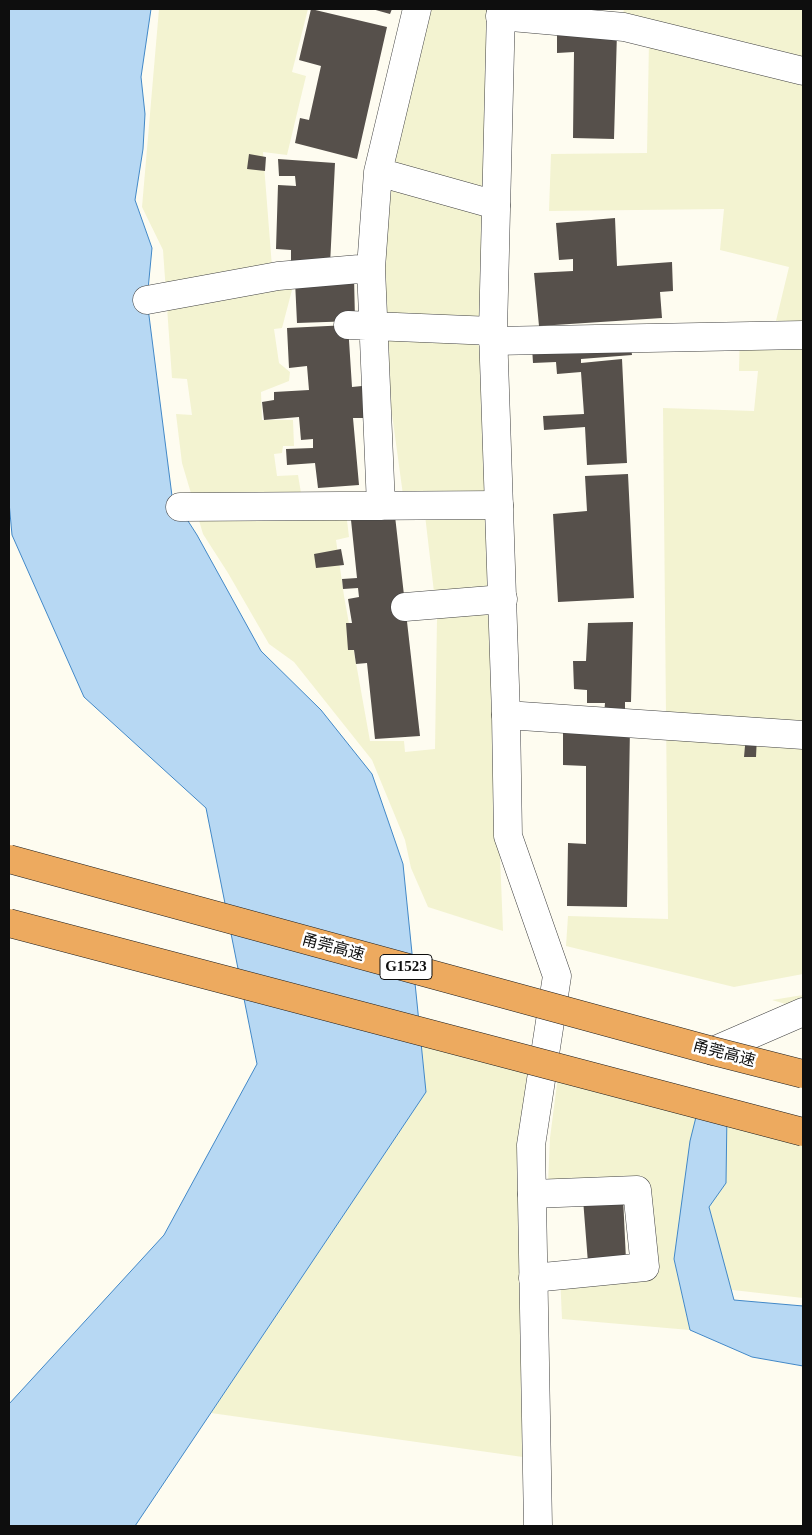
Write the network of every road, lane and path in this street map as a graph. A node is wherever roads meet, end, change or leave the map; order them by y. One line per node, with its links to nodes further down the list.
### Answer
1 (417, 9): 4 (street)
2 (501, 13): 3 (street); 5 (street)
3 (803, 71)
4 (378, 172): 5 (street); 6 (street)
5 (496, 205): 10 (street)
6 (372, 268): 7 (street); 8 (street)
7 (147, 300)
8 (361, 326): 10 (street); 12 (street)
9 (803, 335): 10 (street)
10 (493, 336): 11 (street)
11 (499, 505): 12 (street); 14 (street)
12 (381, 506): 13 (street)
13 (180, 507)
14 (503, 599): 15 (street); 16 (street)
15 (405, 608)
16 (506, 715): 17 (street); 24 (street)
17 (803, 735)
18 (9, 859): 21 (highway, 甬莞高速 / G1523, bridge)
19 (9, 924): 23 (highway, bridge)
20 (803, 1012): 21 (street)
21 (713, 1051): 22 (highway, 甬莞高速 / G1523, bridge)
22 (803, 1074)
23 (803, 1132)
24 (532, 1194): 25 (street); 25 (street)
25 (533, 1278): 26 (street)
26 (538, 1526)

